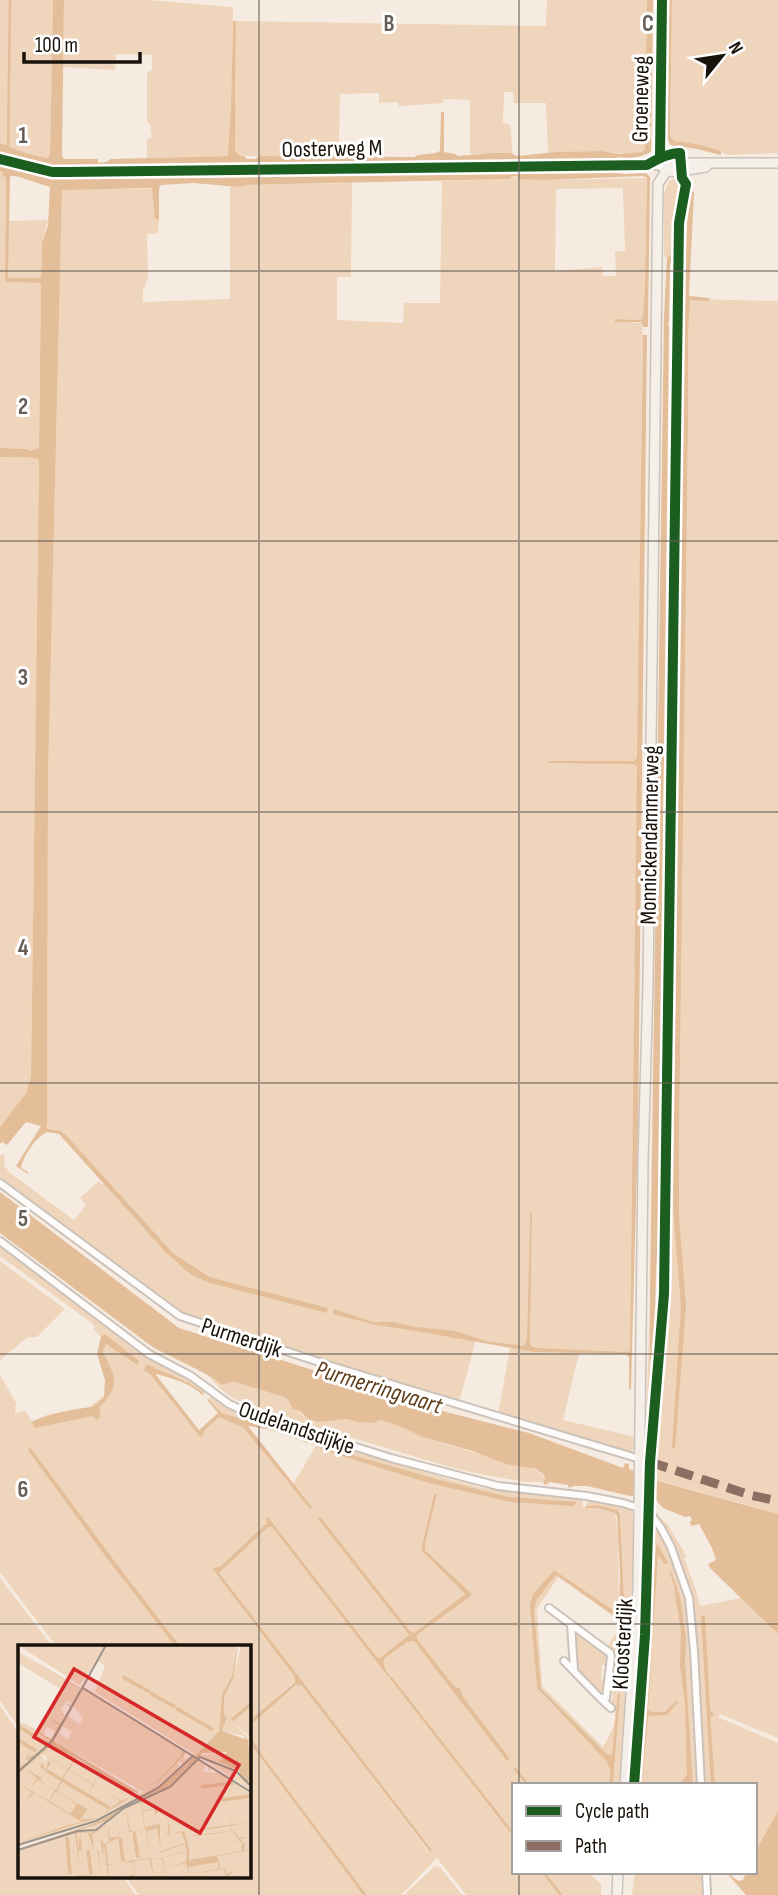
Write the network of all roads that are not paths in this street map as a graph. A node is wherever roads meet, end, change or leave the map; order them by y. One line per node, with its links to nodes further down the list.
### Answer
1 (0, 159): 3 (street, Oosterweg M)
2 (778, 163): 3 (street, Oosterweg M)
3 (666, 170): 6 (street, Monnickendammerweg)
4 (0, 1183): 6 (street, Purmerdijk)
5 (0, 1241): 7 (street, Oudelandsdijkje)
6 (640, 1463): 7 (street, Monnickendammerweg)
7 (639, 1505): 13 (street, Kloosterdijk); 17 (street)
8 (549, 1608): 9 (street, Kloosterdijk)
9 (571, 1624): 11 (street, Kloosterdijk); 12 (street, Kloosterdijk)
10 (564, 1661): 11 (street, Kloosterdijk)
11 (575, 1672): 14 (street, Kloosterdijk)
12 (609, 1683): 13 (street, Kloosterdijk); 14 (street, Kloosterdijk)
13 (632, 1685): 16 (street, Kloosterdijk)
14 (600, 1698): 15 (street, Kloosterdijk)
15 (611, 1708)
16 (625, 1783)
17 (701, 1783)
18 (618, 1874): 20 (street)
19 (706, 1874): 21 (street)
20 (617, 1895)
21 (707, 1895)

